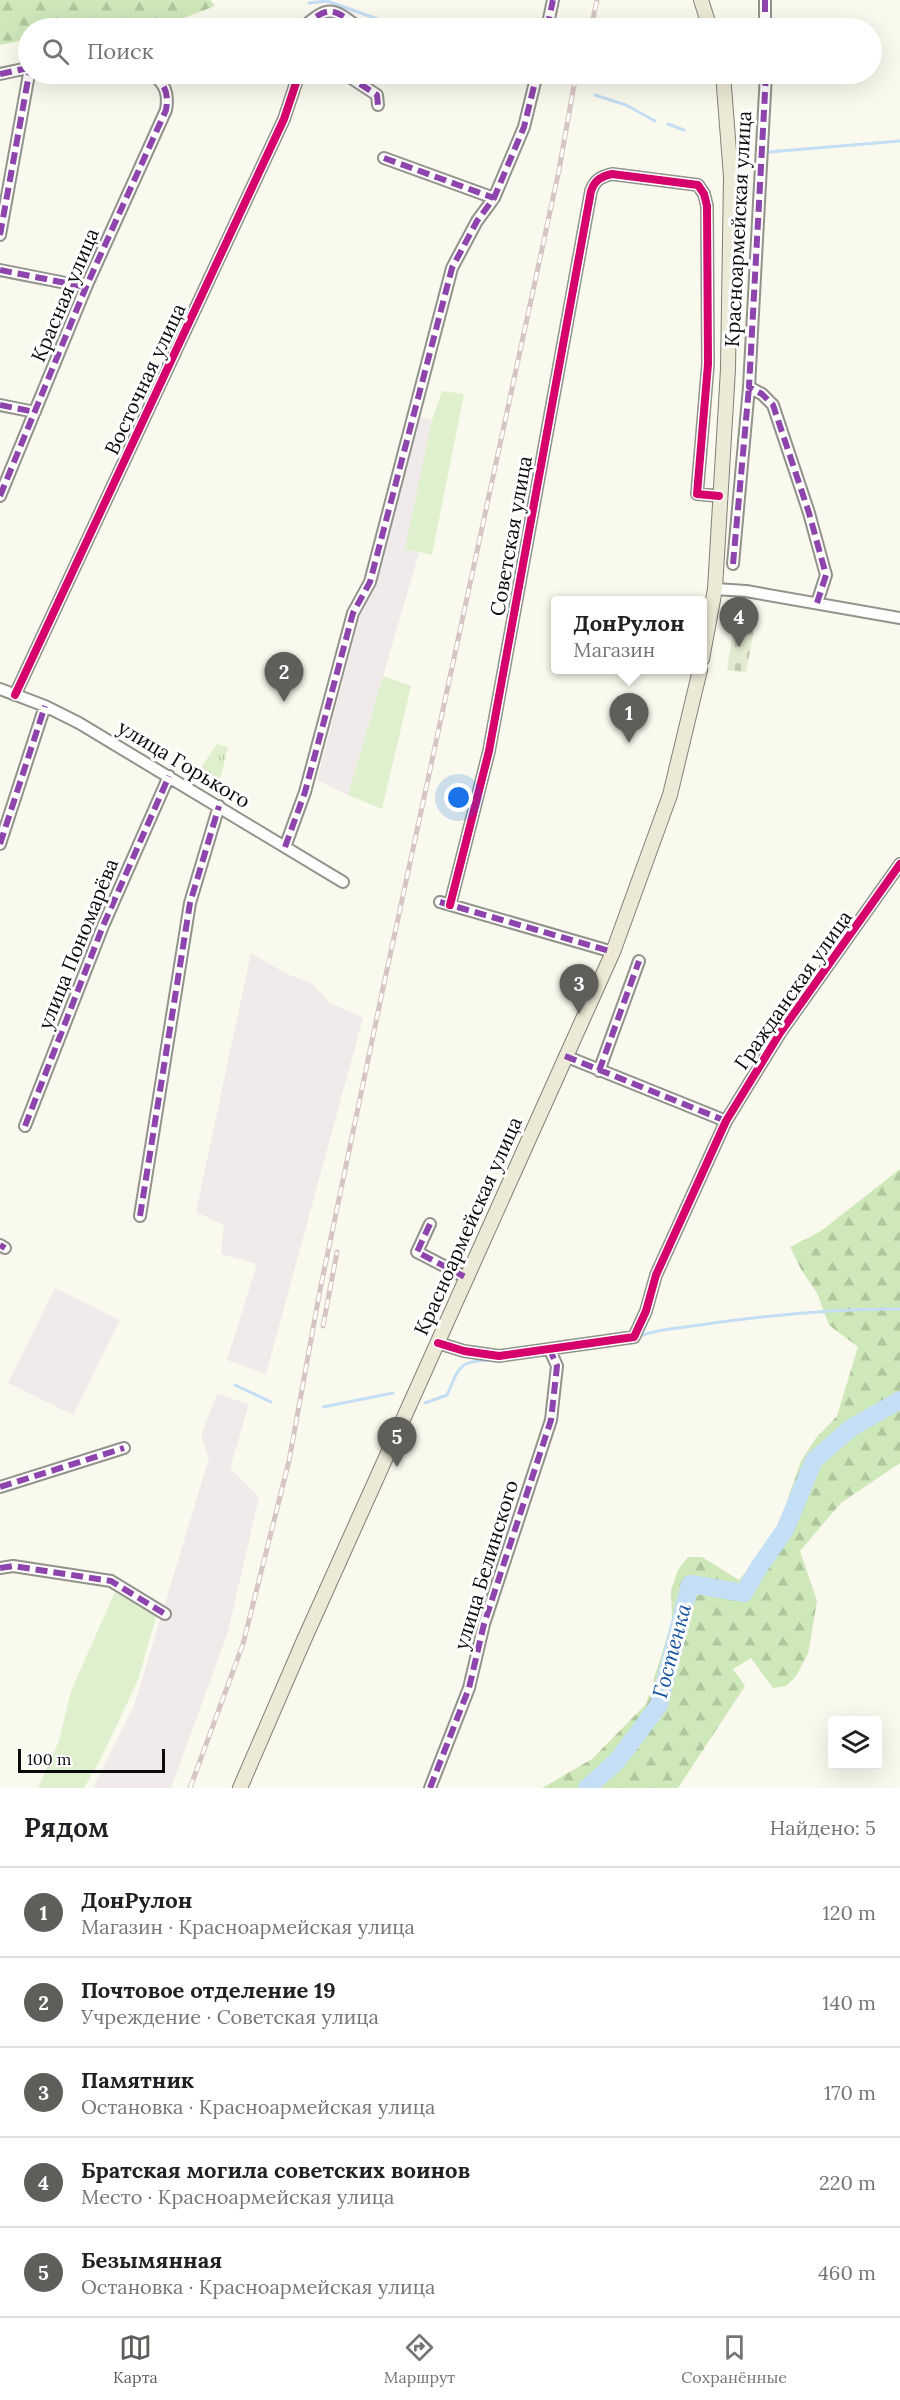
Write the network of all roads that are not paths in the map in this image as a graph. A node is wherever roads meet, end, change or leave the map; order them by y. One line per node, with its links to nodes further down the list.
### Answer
1 (553, 0): 7 (street)
2 (701, 0): 8 (main road)
3 (708, 0): 9 (main road)
4 (765, 0): 10 (street)
5 (314, 18): 6 (street)
6 (342, 18)
7 (549, 18)
8 (707, 18)
9 (712, 18)
10 (765, 18)
11 (18, 70): 12 (street)
12 (0, 74)
13 (27, 84): 24 (street)
14 (164, 84): 26 (street, Красная улица)
15 (296, 84): 39 (street, Восточная улица)
16 (360, 84): 20 (street)
17 (535, 84): 23 (street)
18 (722, 84): 31 (main road, Красноармейская улица)
19 (765, 84): 27 (street, Красноармейская улица)
20 (378, 105)
21 (384, 158): 23 (street)
22 (602, 176): 31 (street, Красноармейская улица); 48 (street, Советская улица)
23 (494, 198): 45 (street)
24 (0, 235)
25 (0, 270): 26 (street)
26 (86, 287): 29 (street, Красная улица)
27 (749, 387): 32 (street, Красноармейская улица); 34 (street)
28 (0, 405): 29 (street)
29 (35, 412): 30 (street, Красная улица)
30 (0, 496)
31 (719, 496): 33 (main road, Красноармейская улица)
32 (733, 564)
33 (715, 589): 34 (street); 36 (main road, Красноармейская улица)
34 (817, 603): 35 (street)
35 (900, 618)
36 (707, 632)
37 (699, 674): 48 (main road, Красноармейская улица)
38 (0, 689): 39 (street, улица Горького)
39 (15, 695): 40 (street, улица Горького)
40 (45, 706): 41 (street, улица Горького); 43 (street)
41 (169, 776): 42 (street, улица Горького); 53 (street, улица Пономарёва)
42 (219, 806): 45 (street, улица Горького); 54 (street)
43 (6, 811): 44 (street)
44 (0, 844)
45 (285, 848): 47 (street, улица Горького)
46 (900, 864): 52 (street, Гражданская улица)
47 (343, 882)
48 (613, 952): 50 (main road, Красноармейская улица)
49 (639, 961): 51 (street)
50 (566, 1056): 51 (street); 56 (main road, Красноармейская улица)
51 (599, 1071): 52 (street)
52 (726, 1121): 58 (street, Гражданская улица)
53 (25, 1126)
54 (140, 1216)
55 (430, 1224): 56 (street)
56 (467, 1278): 57 (main road, Красноармейская улица)
57 (438, 1343): 58 (street); 63 (main road, Красноармейская улица)
58 (550, 1350): 64 (street, улица Белинского)
59 (124, 1448): 60 (street)
60 (0, 1486)
61 (0, 1568): 62 (street)
62 (165, 1614)
63 (240, 1788)
64 (430, 1788)

